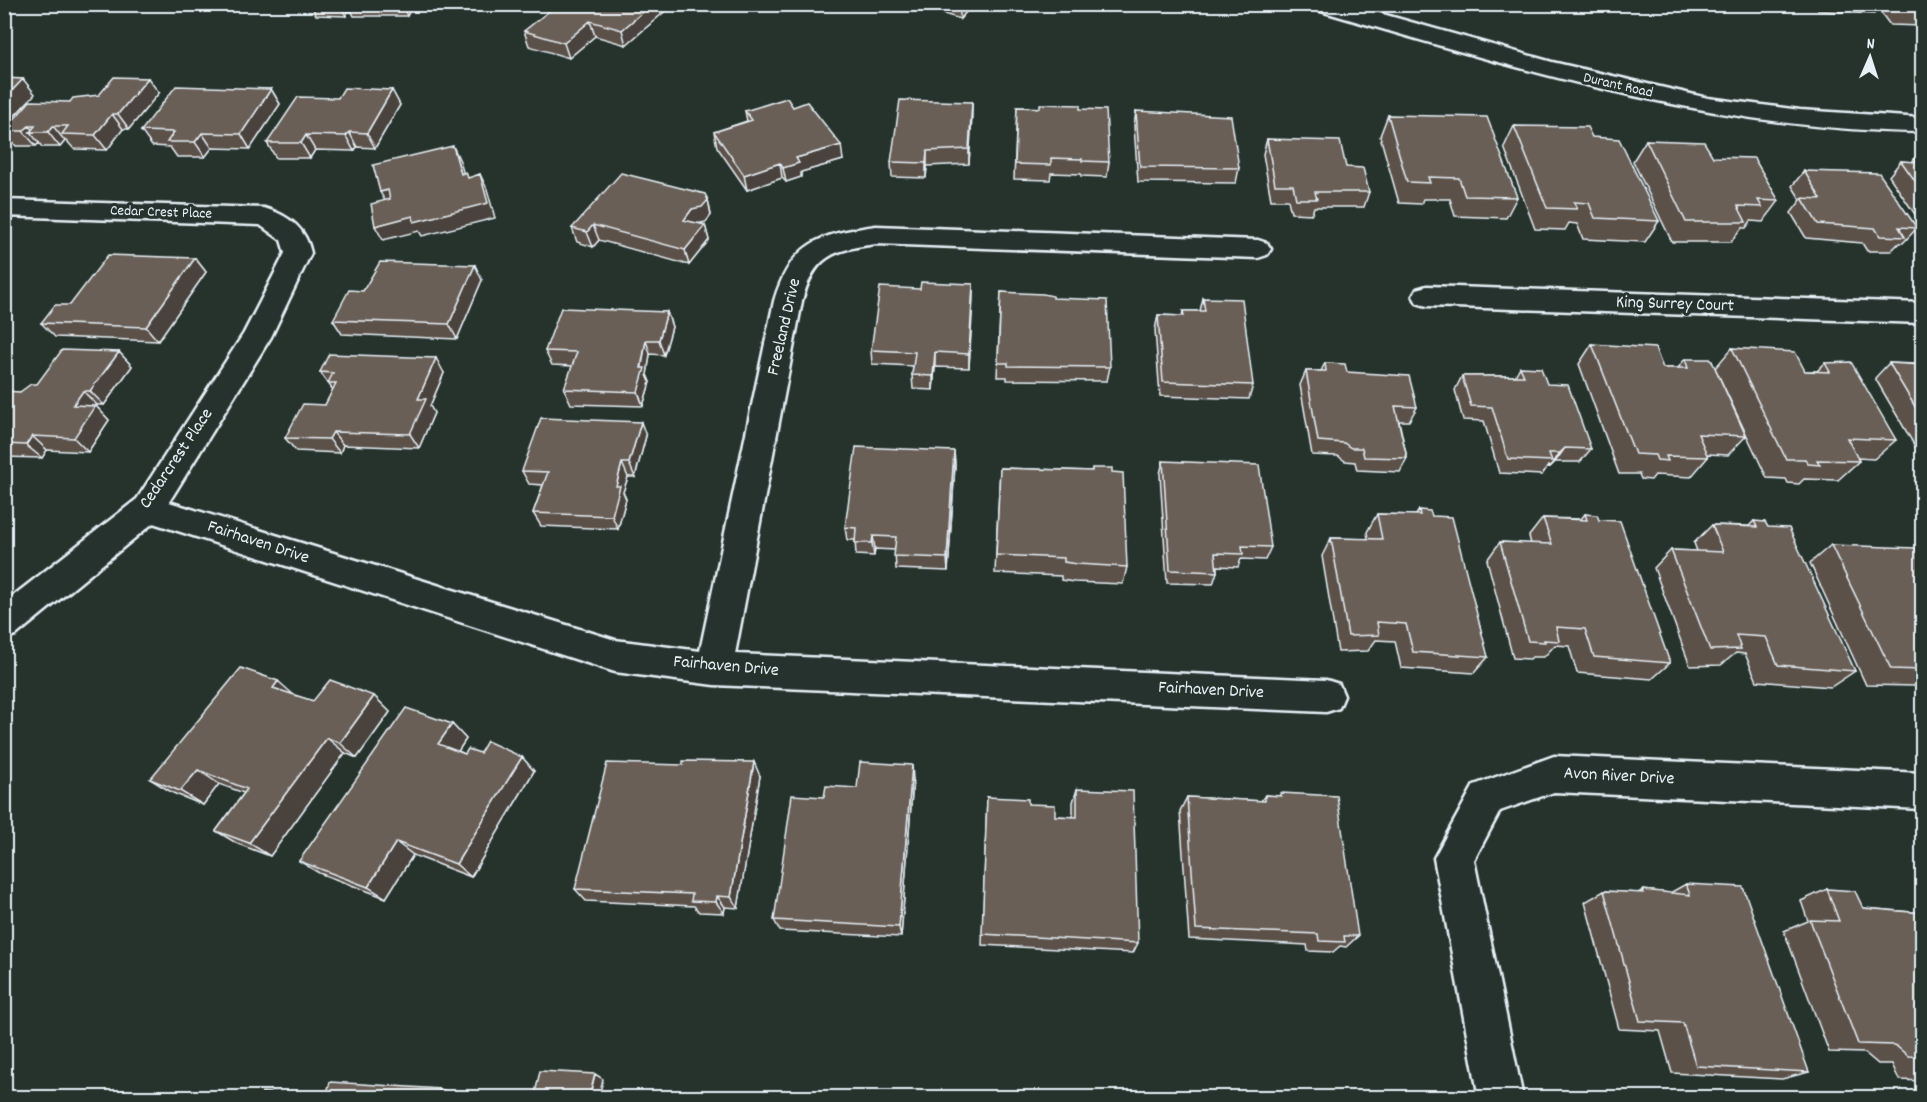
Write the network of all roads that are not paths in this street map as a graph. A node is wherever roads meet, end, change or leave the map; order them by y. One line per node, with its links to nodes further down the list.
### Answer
1 (1322, 4): 2 (street, Durant Road)
2 (1923, 125)
3 (4, 207): 5 (street, Cedar Crest Place)
4 (1258, 249): 10 (street, Freeland Drive)
5 (298, 253): 8 (street, Cedarcrest Place)
6 (1427, 296): 7 (street, King Surrey Court)
7 (1923, 313)
8 (148, 508): 9 (street, Cedarcrest Place); 10 (street, Fairhaven Drive)
9 (4, 624)
10 (714, 669): 11 (street, Fairhaven Drive)
11 (1326, 696)
12 (1923, 791): 13 (street, Avon River Drive)
13 (1501, 1098)

